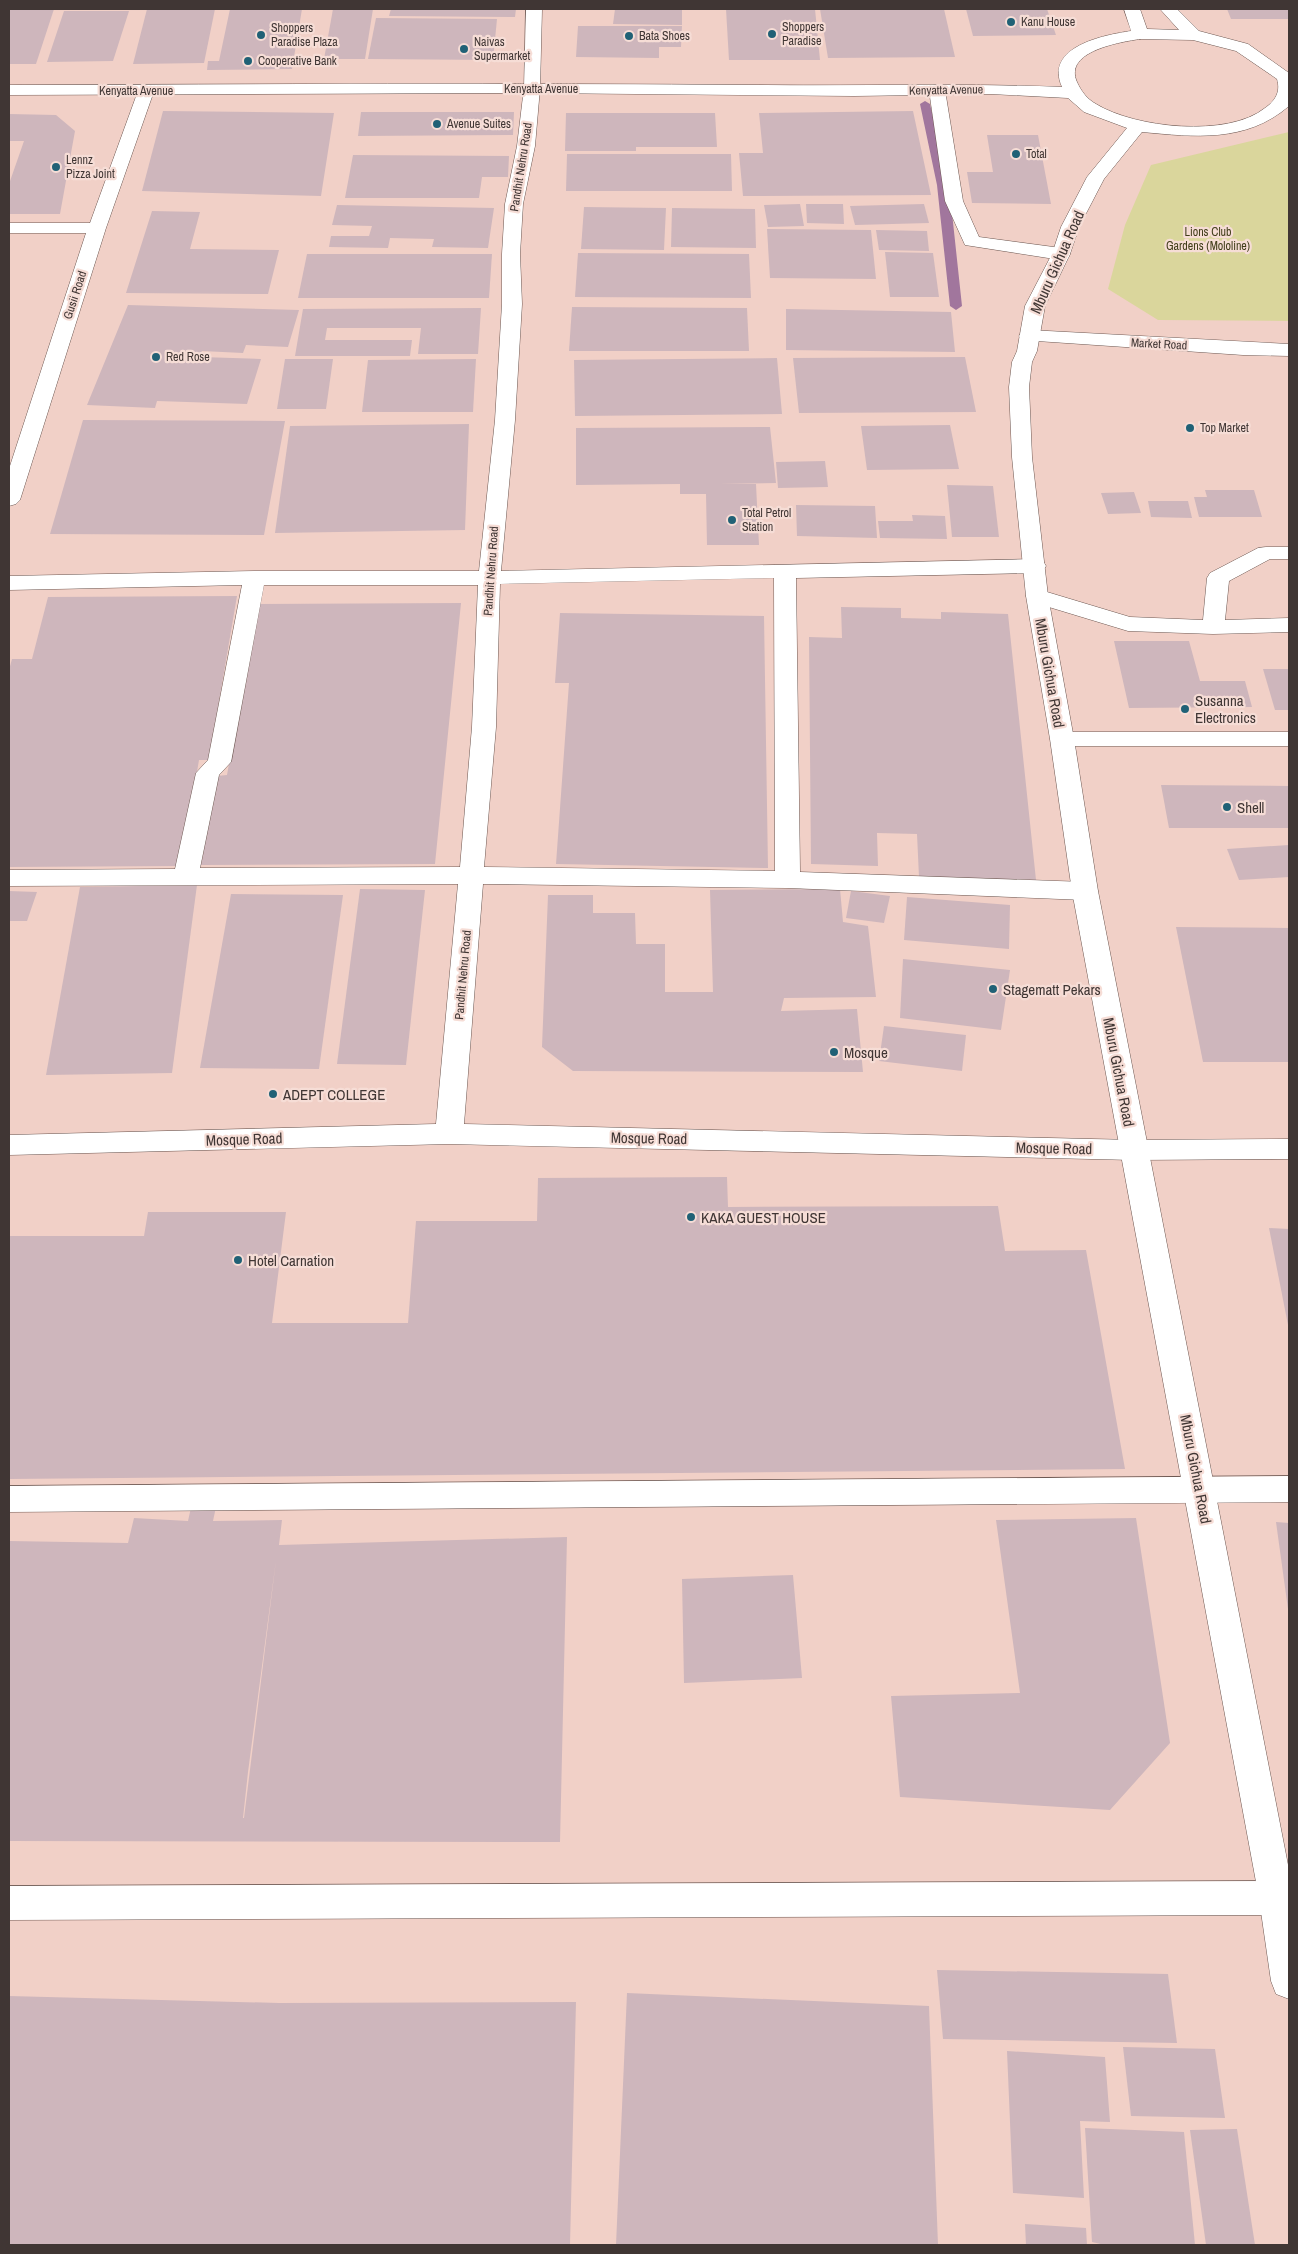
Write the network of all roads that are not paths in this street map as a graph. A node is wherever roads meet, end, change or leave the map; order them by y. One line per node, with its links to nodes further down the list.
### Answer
1 (534, 9): 7 (street, Pandhit Nehru Road)
2 (1132, 9): 4 (street)
3 (1168, 9): 5 (street)
4 (1140, 34): 5 (street); 11 (street)
5 (1193, 35): 6 (street)
6 (1286, 77): 12 (street)
7 (532, 88): 9 (street, Kenyatta Avenue); 10 (street, Kenyatta Avenue); 23 (street, Pandhit Nehru Road)
8 (9, 90): 10 (street, Kenyatta Avenue)
9 (937, 90): 11 (street, Kenyatta Avenue); 15 (street)
10 (146, 91): 14 (street, Gusii Road)
11 (1073, 93): 12 (street)
12 (1138, 126): 15 (street, Mburu Gichua Road)
13 (9, 228): 14 (street)
14 (97, 228): 18 (street, Gusii Road)
15 (1061, 254): 16 (street, Mburu Gichua Road)
16 (1029, 336): 17 (street, Market Road); 20 (street, Mburu Gichua Road)
17 (1289, 350)
18 (9, 500)
19 (1289, 553): 27 (street)
20 (1035, 566): 21 (street); 25 (street, Mburu Gichua Road)
21 (786, 571): 23 (street); 33 (street)
22 (254, 578): 23 (street); 24 (street); 31 (street)
23 (489, 578): 30 (street, Pandhit Nehru Road)
24 (9, 582)
25 (1037, 596): 27 (street); 28 (street, Mburu Gichua Road)
26 (1289, 625): 27 (street)
27 (1213, 627)
28 (1062, 739): 29 (street); 34 (street, Mburu Gichua Road)
29 (1289, 740)
30 (472, 875): 31 (street); 33 (street); 35 (street, Pandhit Nehru Road)
31 (186, 877): 32 (street)
32 (9, 878)
33 (788, 880): 34 (street)
34 (1085, 891): 38 (street, Mburu Gichua Road)
35 (449, 1134): 36 (street, Mosque Road); 38 (street, Mosque Road)
36 (9, 1146)
37 (1289, 1149): 38 (street, Mosque Road)
38 (1134, 1150): 39 (street, Mburu Gichua Road)
39 (1200, 1488): 40 (street); 41 (street); 42 (street, Mburu Gichua Road)
40 (1289, 1489)
41 (9, 1499)
42 (1283, 1898): 43 (street); 44 (street, Mburu Gichua Road)
43 (9, 1903)
44 (1289, 1981)

